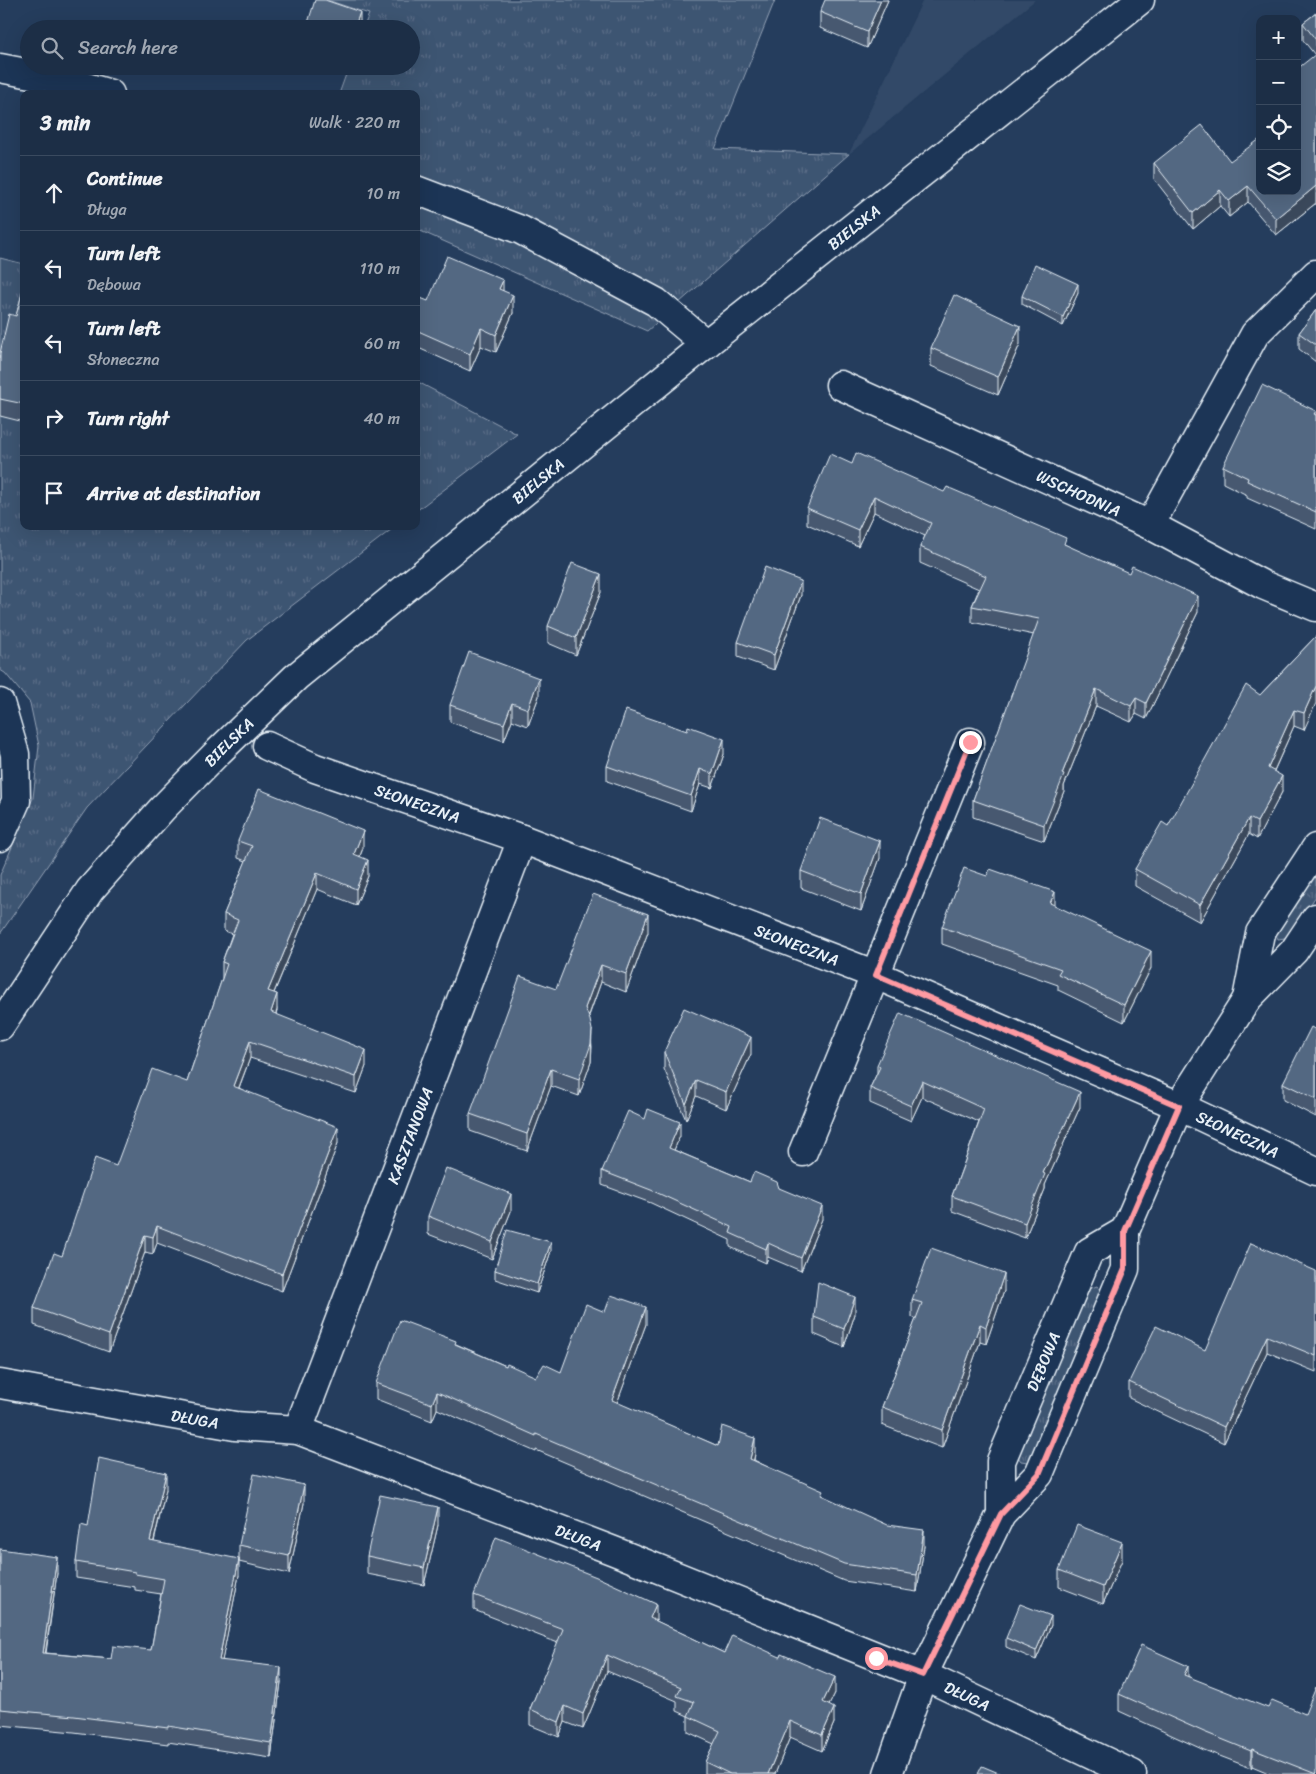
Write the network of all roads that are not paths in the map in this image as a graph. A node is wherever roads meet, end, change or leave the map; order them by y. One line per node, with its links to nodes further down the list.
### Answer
1 (1140, 0): 8 (street, BIELSKA)
2 (0, 68): 3 (street)
3 (20, 72)
4 (36, 75): 5 (street)
5 (96, 90)
6 (420, 192): 8 (street)
7 (1316, 274): 10 (street)
8 (706, 344): 21 (street, BIELSKA)
9 (840, 385): 10 (street, WSCHODNIA)
10 (1150, 526): 11 (street, WSCHODNIA)
11 (1316, 608)
12 (0, 703): 15 (street)
13 (970, 742): 19 (street)
14 (267, 746): 16 (street, SŁONECZNA)
15 (0, 837)
16 (522, 839): 19 (street, SŁONECZNA); 27 (street, KASZTANOWA)
17 (1316, 848): 20 (street, DĘBOWA)
18 (1316, 918): 20 (street, DĘBOWA)
19 (876, 975): 22 (street, SŁONECZNA); 23 (street)
20 (1247, 999): 22 (street, DĘBOWA)
21 (0, 1026)
22 (1179, 1106): 24 (street, SŁONECZNA); 25 (street, DĘBOWA)
23 (803, 1152)
24 (1316, 1171)
25 (1125, 1231): 28 (street, DĘBOWA); 28 (street, DĘBOWA)
26 (0, 1384): 27 (street, DŁUGA)
27 (298, 1430): 29 (street, DŁUGA)
28 (1001, 1514): 29 (street, DĘBOWA)
29 (923, 1675): 30 (street, DĘBOWA); 31 (street, DŁUGA)
30 (888, 1774)
31 (1132, 1774)

